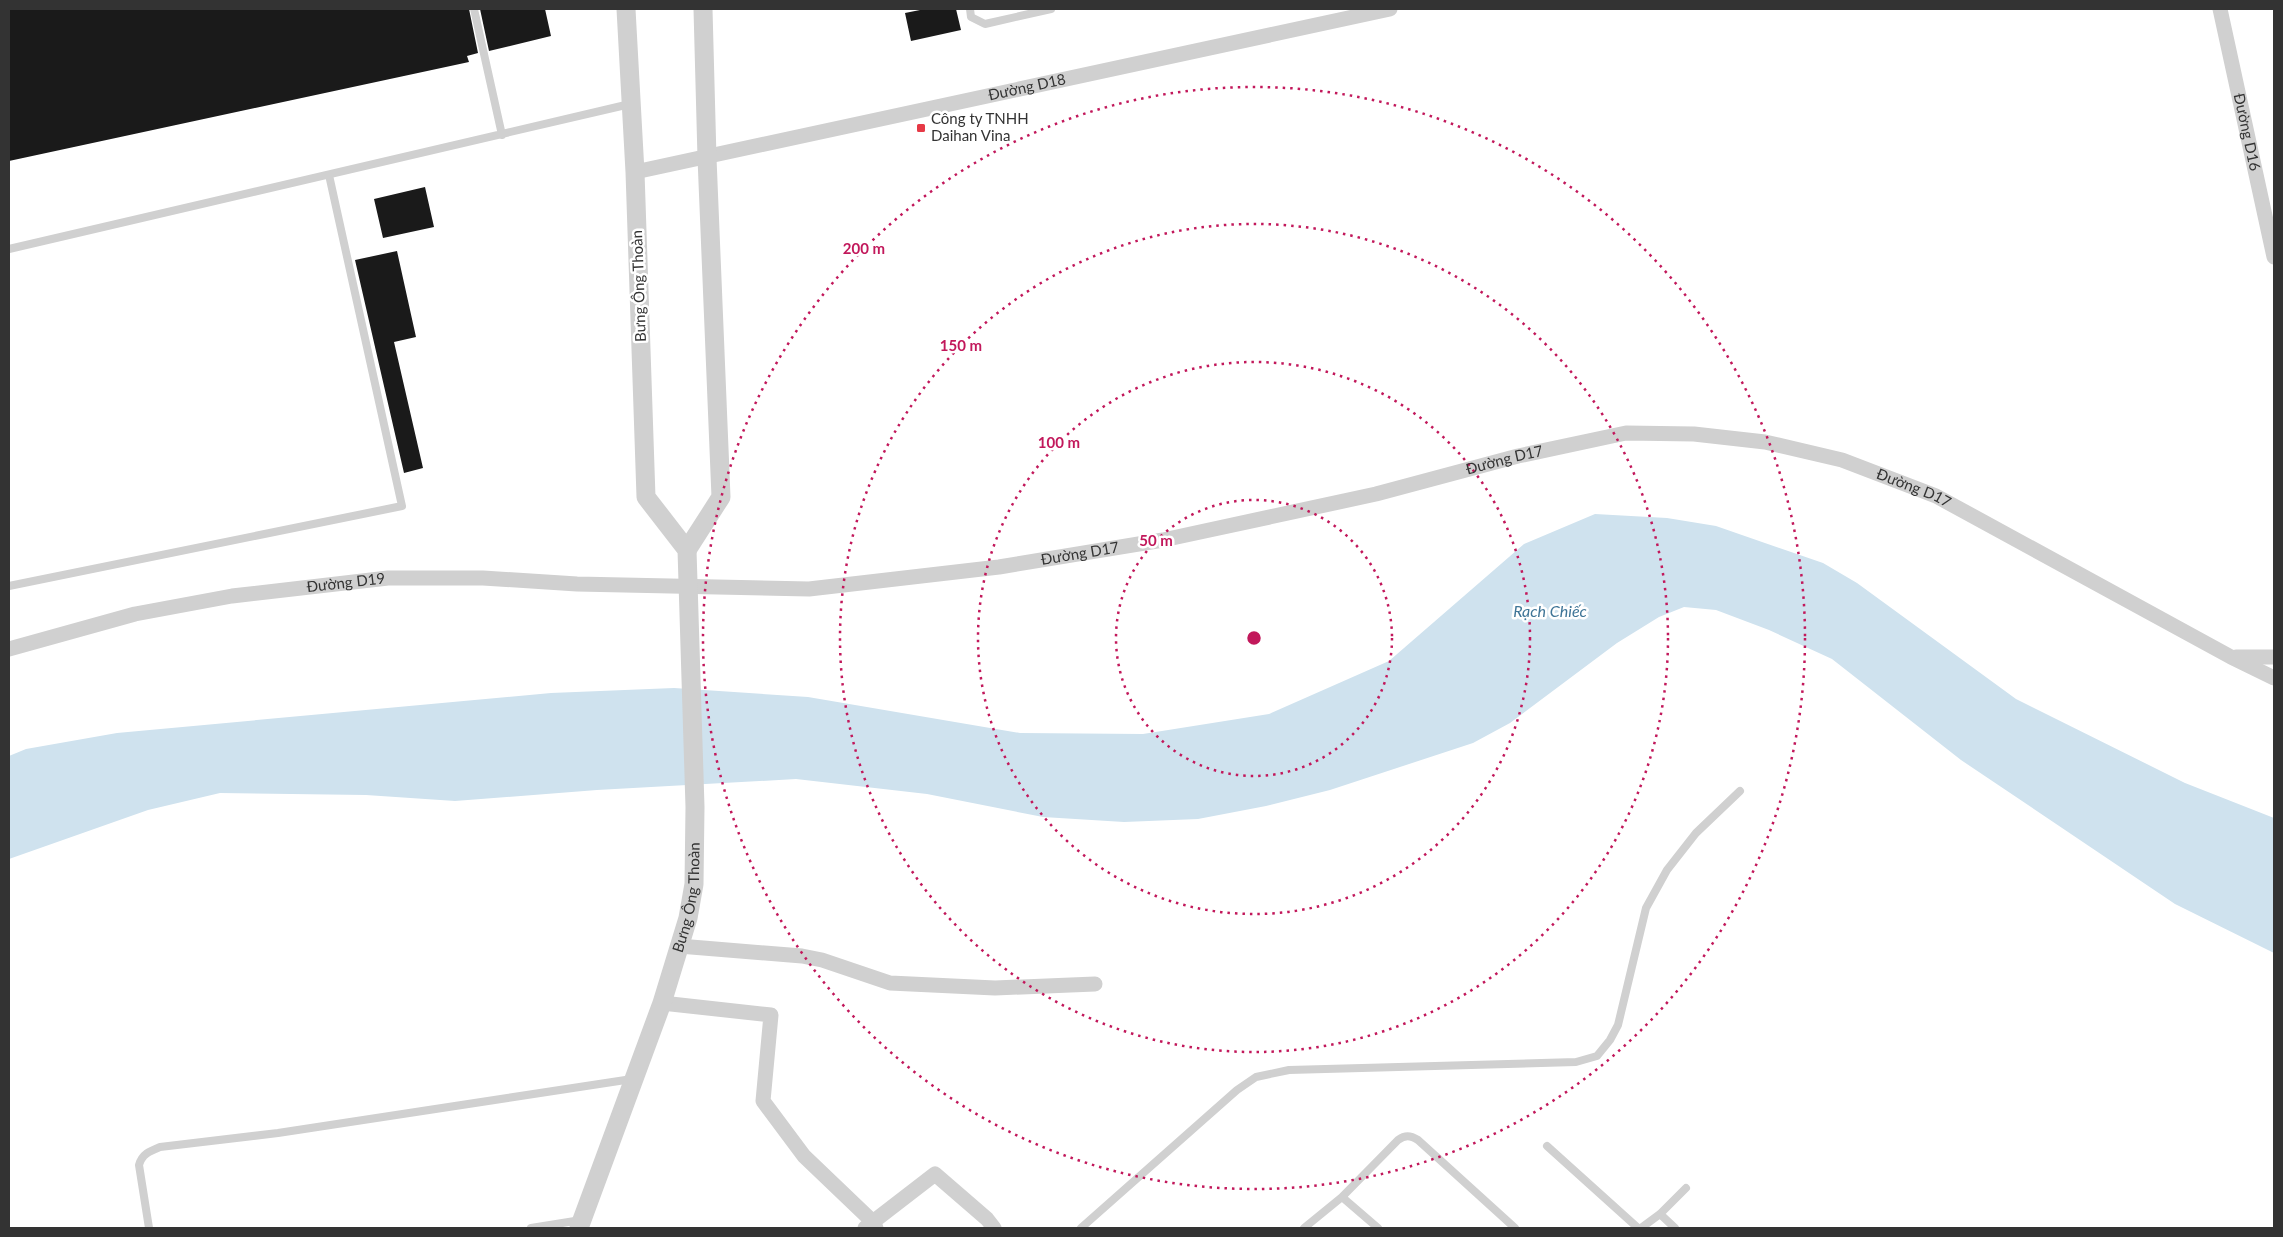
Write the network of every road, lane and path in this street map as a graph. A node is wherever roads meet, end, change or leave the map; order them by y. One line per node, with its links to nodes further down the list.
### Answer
1 (474, 9): 9 (lane)
2 (626, 9): 8 (street, Bưng Ông Thoàn)
3 (703, 9): 10 (street)
4 (970, 9): 5 (lane)
5 (1051, 9)
6 (1390, 9): 10 (street, Đường D18)
7 (2220, 9): 14 (street, Đường D16)
8 (632, 104): 9 (lane); 11 (street, Bưng Ông Thoàn)
9 (502, 135): 12 (lane)
10 (707, 158): 11 (street, Đường D18); 15 (street)
11 (635, 172): 15 (street, Bưng Ông Thoàn)
12 (329, 175): 13 (lane); 16 (lane)
13 (9, 249)
14 (2274, 257)
15 (687, 550): 17 (street, Bưng Ông Thoàn)
16 (9, 586)
17 (689, 586): 18 (street, Đường D19); 20 (street, Đường D17); 23 (street, Bưng Ông Thoàn)
18 (9, 648)
19 (2274, 656): 20 (street)
20 (2231, 657): 21 (street, Đường D17)
21 (2274, 678)
22 (1740, 791): 36 (lane)
23 (679, 946): 24 (street); 25 (street, Bưng Ông Thoàn)
24 (1095, 984)
25 (662, 1003): 26 (street, Bưng Ông Thoàn); 32 (street)
26 (635, 1078): 31 (street, Bưng Ông Thoàn); 33 (lane)
27 (1547, 1146): 40 (lane)
28 (1686, 1188): 30 (lane)
29 (1342, 1197): 37 (lane); 38 (lane); 39 (lane)
30 (1660, 1214): 40 (lane); 41 (lane)
31 (581, 1224): 34 (lane)
32 (871, 1226): 35 (street)
33 (149, 1228)
34 (531, 1228)
35 (994, 1228)
36 (1081, 1228)
37 (1304, 1228)
38 (1378, 1228)
39 (1516, 1228)
40 (1639, 1228)
41 (1675, 1228)

